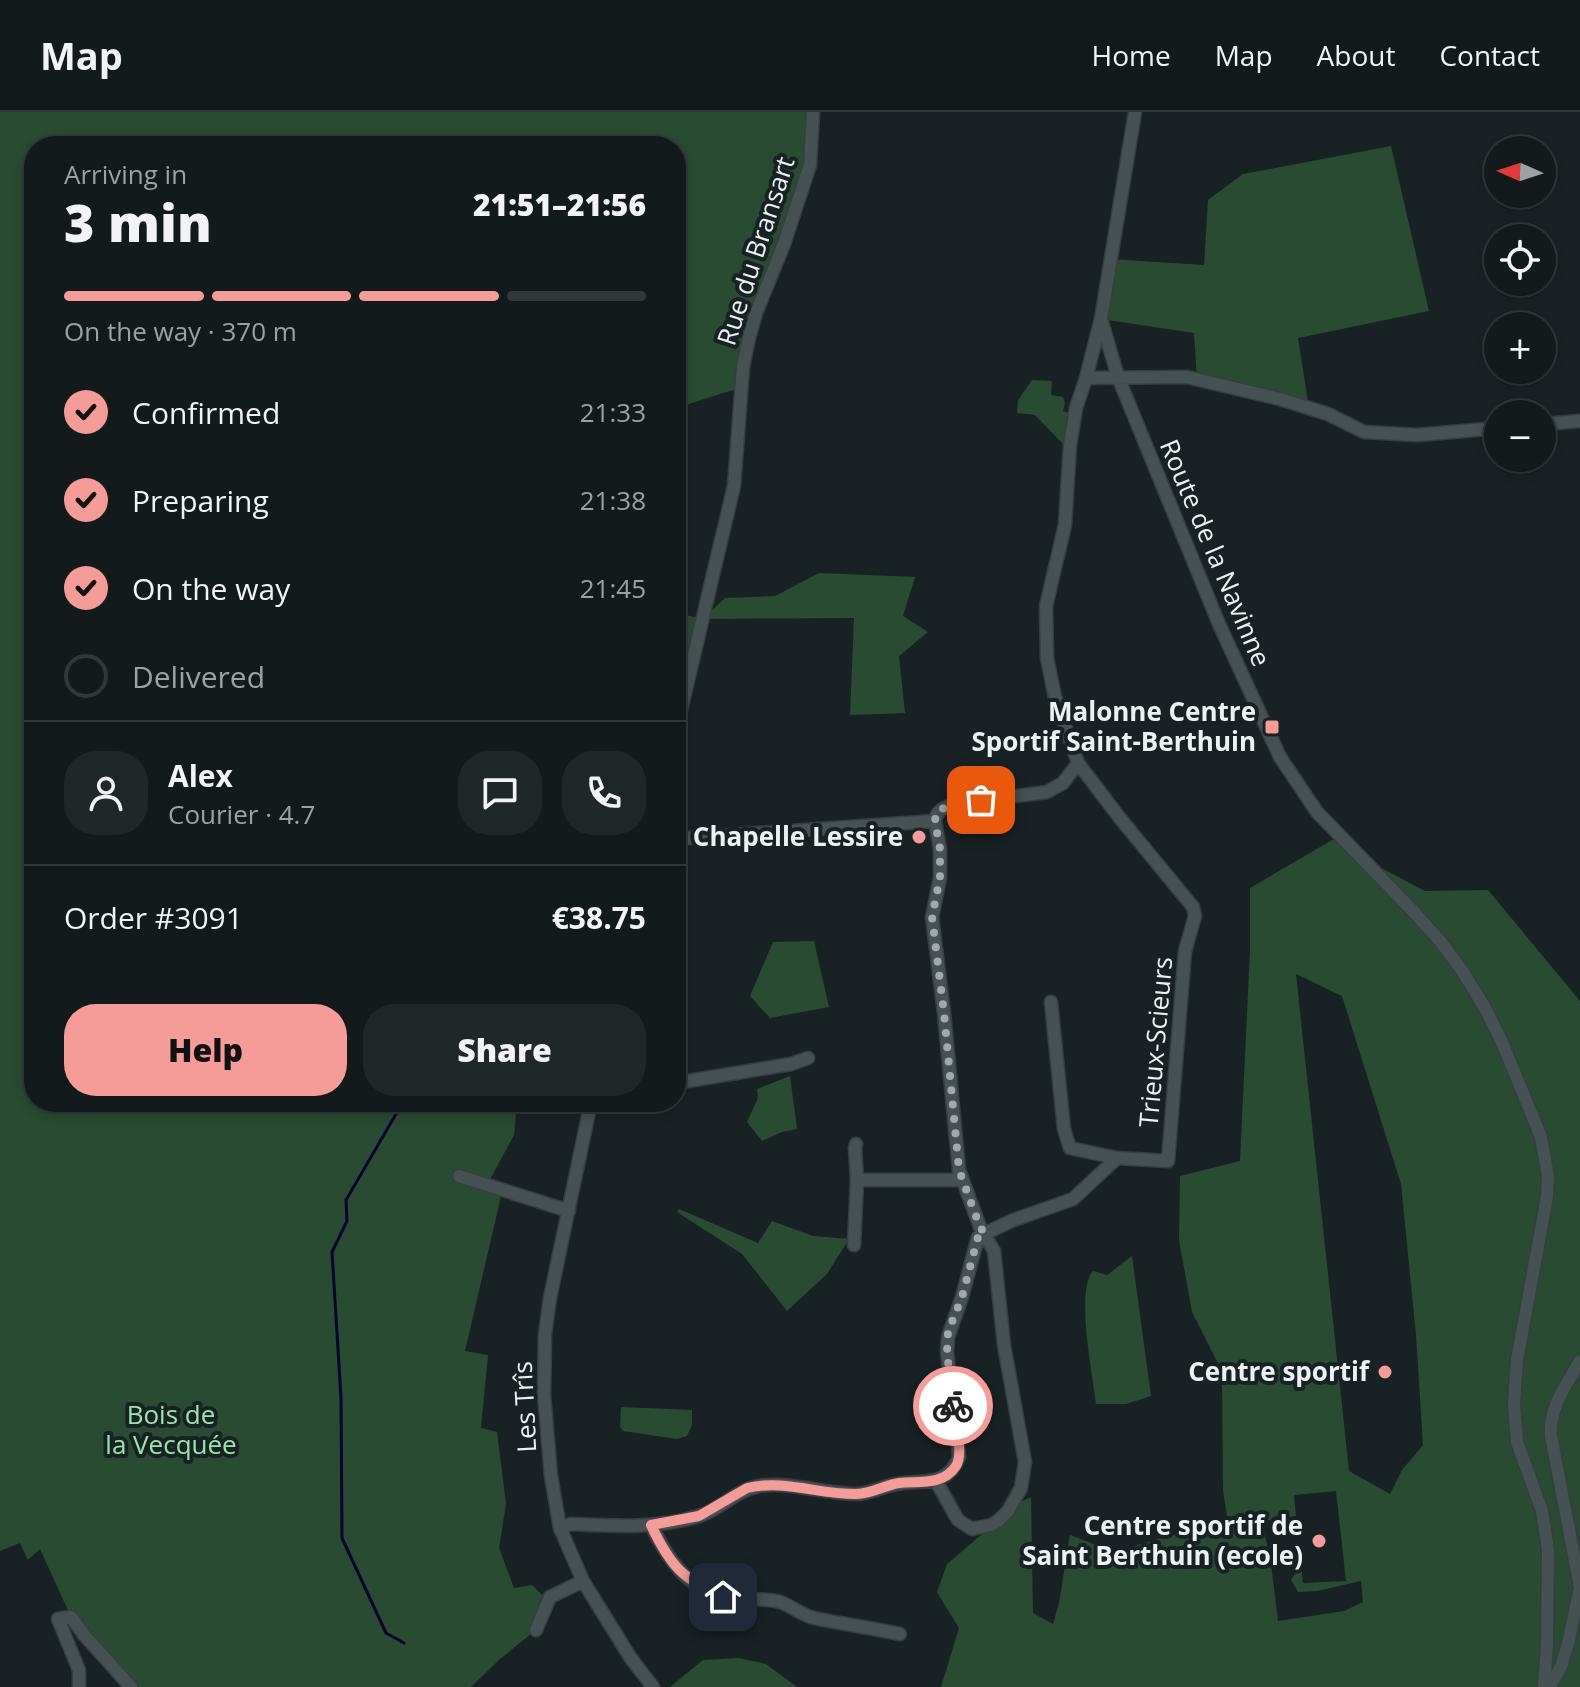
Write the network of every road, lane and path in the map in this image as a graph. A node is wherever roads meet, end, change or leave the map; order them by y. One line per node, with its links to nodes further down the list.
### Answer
1 (813, 112): 9 (street, Rue du Bransart)
2 (1135, 112): 3 (street, Route de la Navinne)
3 (1101, 319): 4 (street, Route de la Navinne); 5 (street)
4 (1118, 377): 5 (street); 8 (street); 35 (street, Route de la Navinne)
5 (1086, 378): 10 (street)
6 (1580, 421): 7 (street)
7 (1556, 423)
8 (1484, 429)
9 (686, 689)
10 (1078, 763): 11 (street); 18 (street, Trieux-Scieurs)
11 (935, 821): 12 (street); 21 (street)
12 (686, 838)
13 (1051, 1002): 18 (street)
14 (808, 1058): 15 (street)
15 (686, 1081)
16 (589, 1112): 22 (street, Les Trîs)
17 (856, 1144): 20 (street)
18 (1117, 1158): 23 (street, Trieux-Scieurs)
19 (459, 1176): 22 (street)
20 (857, 1180): 21 (street); 24 (street)
21 (962, 1180): 23 (street)
22 (569, 1211): 28 (street, Les Trîs)
23 (985, 1234): 26 (street); 26 (street)
24 (854, 1245)
25 (1580, 1361): 35 (street)
26 (936, 1481): 27 (street)
27 (651, 1525): 28 (street); 31 (street)
28 (560, 1528): 29 (street, Les Trîs)
29 (583, 1581): 30 (street); 34 (street, Les Trîs)
30 (536, 1630)
31 (900, 1634)
32 (79, 1687): 33 (street)
33 (131, 1687)
34 (653, 1687)
35 (1546, 1687)

